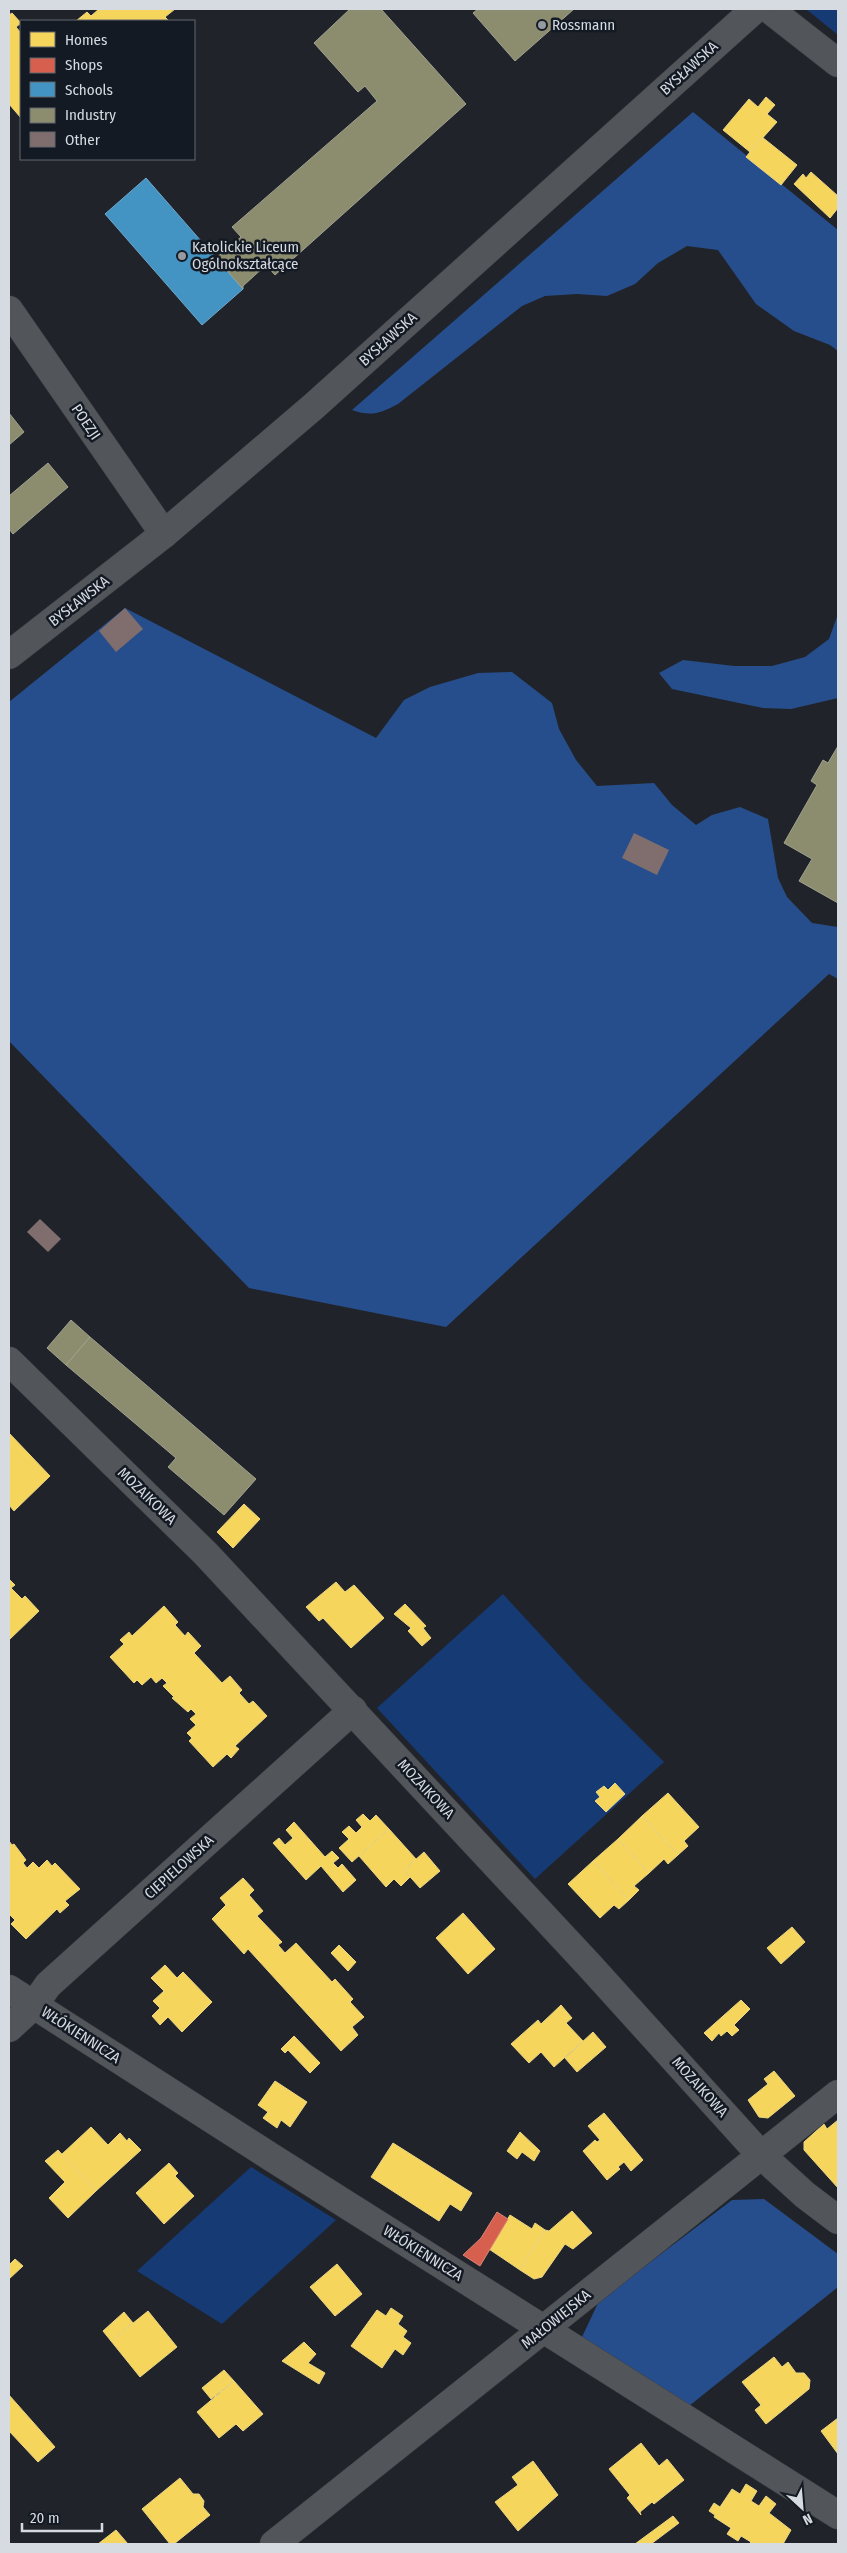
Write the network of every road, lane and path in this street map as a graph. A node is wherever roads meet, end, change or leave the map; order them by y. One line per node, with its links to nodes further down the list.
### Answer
1 (755, 9): 5 (street, BYSŁAWSKA)
2 (769, 9): 3 (street)
3 (838, 63)
4 (9, 310): 5 (street, POEZJI)
5 (164, 534): 6 (street, BYSŁAWSKA)
6 (9, 656)
7 (9, 1361): 8 (street, MOZAIKOWA)
8 (353, 1710): 10 (street, CIEPIELOWSKA); 13 (street, MOZAIKOWA)
9 (9, 1989): 10 (street, WŁÓKIENNICZA)
10 (34, 2006): 11 (street, CIEPIELOWSKA); 15 (street, WŁÓKIENNICZA)
11 (9, 2028)
12 (838, 2094): 13 (street, MAŁOWIEJSKA)
13 (760, 2154): 14 (street, MOZAIKOWA); 15 (street, MAŁOWIEJSKA)
14 (838, 2220)
15 (543, 2330): 16 (street, WŁÓKIENNICZA); 17 (street, MAŁOWIEJSKA)
16 (838, 2515)
17 (274, 2544)

